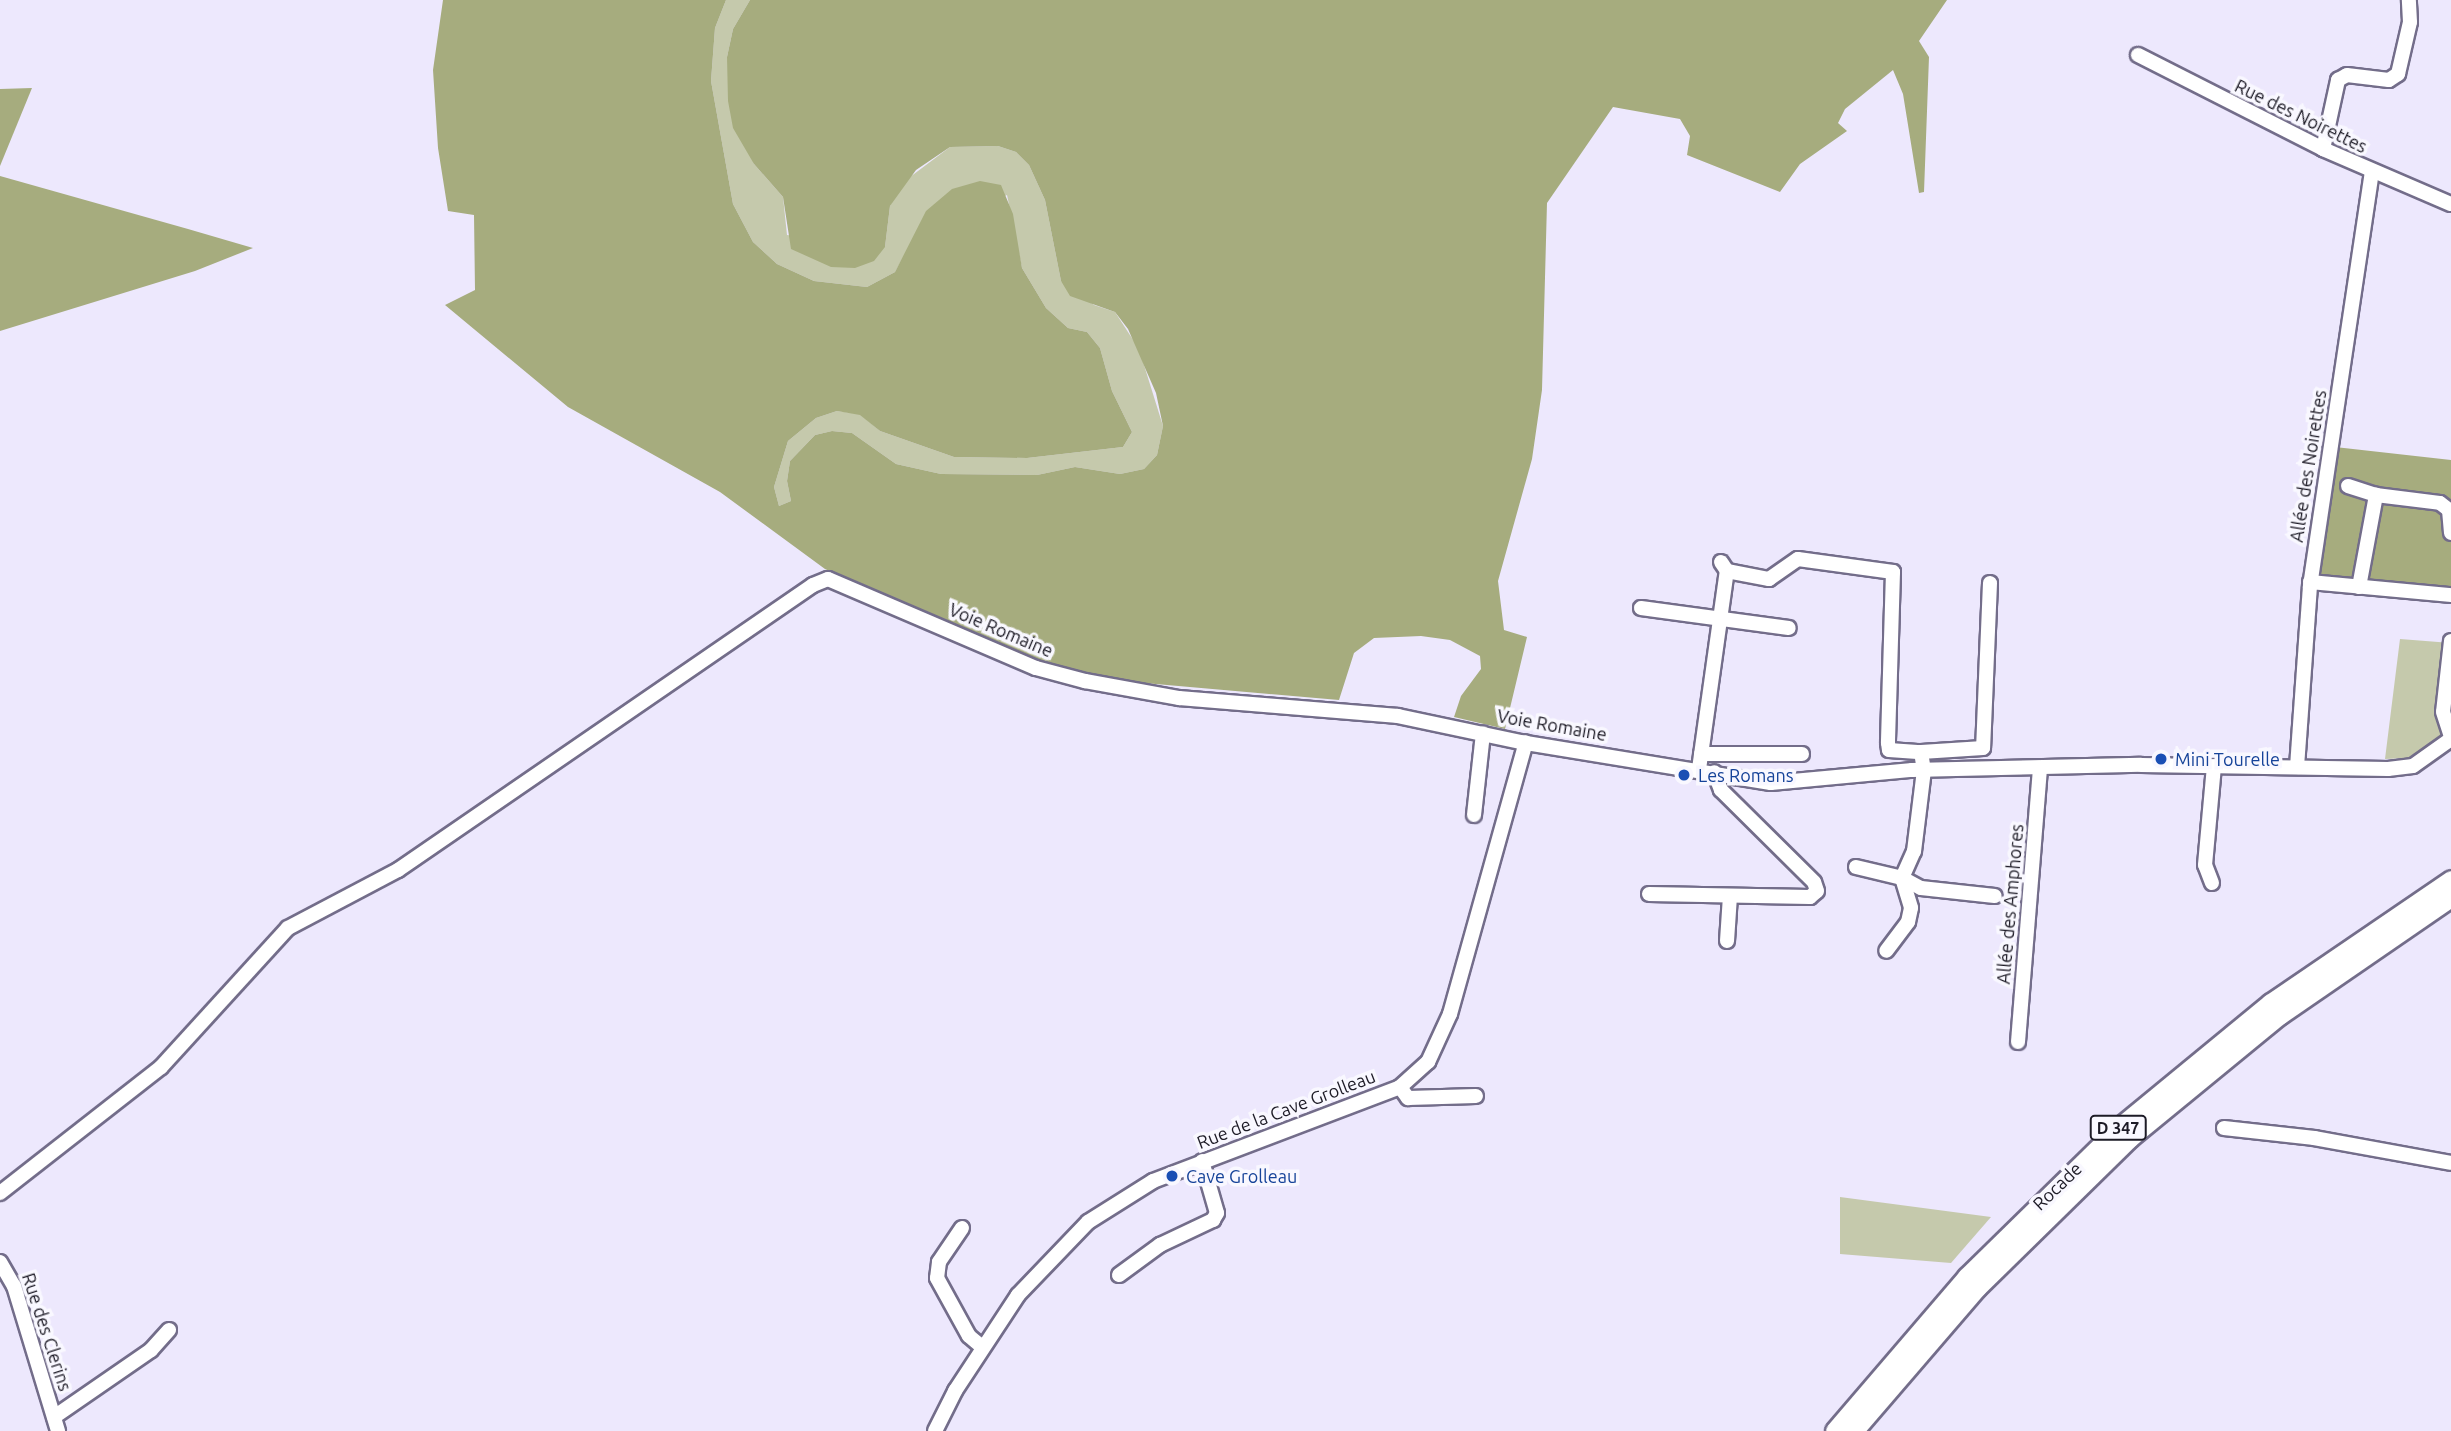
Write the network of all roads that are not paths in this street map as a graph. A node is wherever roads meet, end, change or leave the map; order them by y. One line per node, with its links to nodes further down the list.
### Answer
1 (2409, 0): 3 (street)
2 (2138, 55): 3 (street, Rue des Noirettes)
3 (2323, 149): 4 (street, Rue des Noirettes)
4 (2372, 172): 5 (street, Rue des Noirettes); 9 (street, Allée des Noirettes)
5 (2451, 204)
6 (2348, 486): 7 (street)
7 (2376, 495): 8 (street); 11 (street)
8 (2451, 533)
9 (2310, 582): 11 (street); 24 (street, Allée des Noirettes)
10 (1990, 583): 20 (street)
11 (2360, 587): 12 (street)
12 (2451, 595)
13 (1641, 608): 14 (street)
14 (1718, 618): 15 (street); 20 (street); 21 (street)
15 (1789, 628)
16 (2451, 641): 18 (street)
17 (1483, 733): 19 (street, Voie Romaine); 28 (street); 48 (street, Voie Romaine)
18 (2451, 738): 24 (street, Voie Romaine)
19 (1526, 742): 26 (street, Voie Romaine); 43 (street, Rue de la Cave Grolleau)
20 (1921, 752): 27 (street)
21 (1701, 754): 22 (street); 26 (street)
22 (1802, 754)
23 (2214, 766): 24 (street, Voie Romaine); 25 (street, Voie Romaine); 33 (street)
24 (2297, 767)
25 (2040, 768): 27 (street, Voie Romaine); 42 (street, Allée des Amphores)
26 (1707, 770): 27 (street, Voie Romaine); 35 (street)
27 (1924, 770): 31 (street)
28 (1474, 815)
29 (1856, 867): 31 (street)
30 (2451, 867): 40 (highway)
31 (1902, 878): 36 (street); 41 (street)
32 (2451, 880): 40 (highway, Rocade / D 347)
33 (2212, 883)
34 (1649, 894): 35 (street)
35 (1730, 896): 39 (street)
36 (1995, 896)
37 (2451, 897): 40 (highway, D 347)
38 (2451, 912): 40 (highway)
39 (1727, 941)
40 (2366, 945): 56 (highway, Rocade / D 347); 57 (highway, D 347)
41 (1886, 951)
42 (2018, 1042)
43 (1400, 1087): 44 (street); 46 (street, Rue de la Cave Grolleau)
44 (1476, 1096)
45 (2224, 1128): 47 (street)
46 (1202, 1161): 51 (street); 53 (street, Rue de la Cave Grolleau)
47 (2451, 1163)
48 (0, 1193)
49 (962, 1228): 53 (street)
50 (0, 1262): 54 (street, Rue des Clerins)
51 (1118, 1275)
52 (169, 1330): 54 (street, Rue des Clerins)
53 (982, 1347): 55 (street, Rue de la Cave Grolleau)
54 (56, 1424)
55 (935, 1431)
56 (1835, 1431)
57 (1853, 1431)

